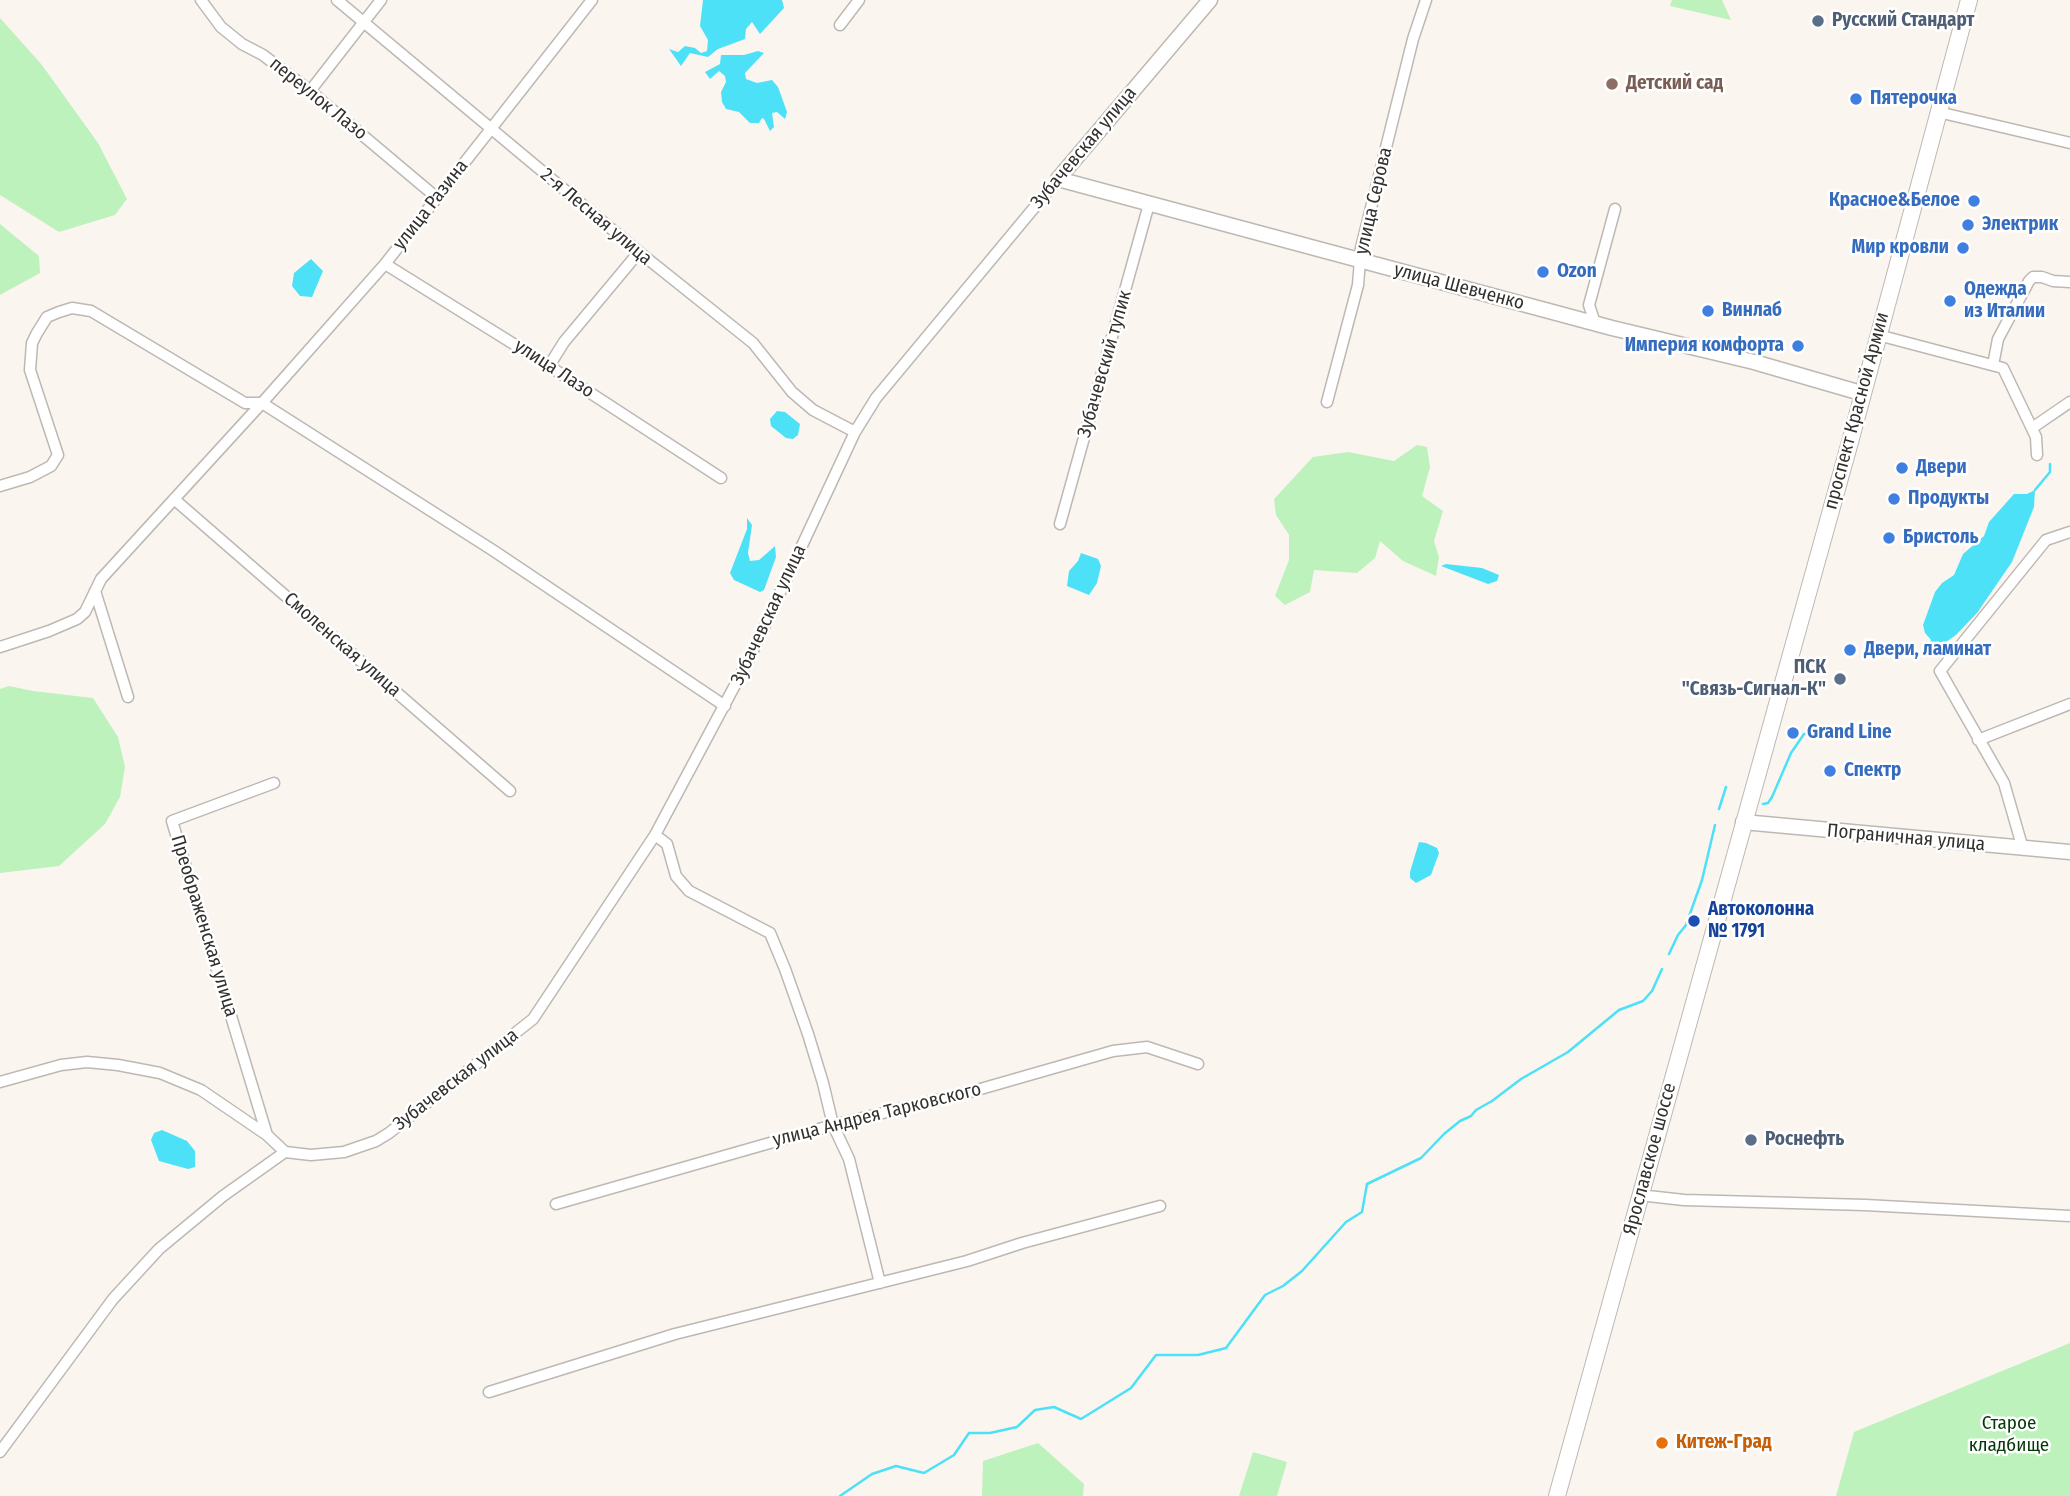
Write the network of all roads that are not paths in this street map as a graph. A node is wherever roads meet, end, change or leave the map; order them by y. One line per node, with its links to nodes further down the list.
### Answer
1 (201, 0): 11 (street, переулок Лазо)
2 (337, 0): 9 (street, 2-я Лесная улица)
3 (381, 0): 9 (street)
4 (592, 0): 13 (street, улица Разина)
5 (859, 0): 10 (street)
6 (1210, 0): 15 (street, Зубачевская улица)
7 (1426, 0): 20 (street, улица Серова)
8 (1969, 0): 12 (main road, проспект Красной Армии)
9 (363, 22): 11 (street); 13 (street, 2-я Лесная улица)
10 (840, 25)
11 (310, 91): 16 (street, переулок Лазо)
12 (1938, 112): 14 (street); 24 (main road, проспект Красной Армии)
13 (490, 130): 16 (street, улица Разина); 19 (street, 2-я Лесная улица)
14 (2070, 143)
15 (1058, 179): 17 (street, улица Шевченко); 32 (street, Зубачевская улица)
16 (436, 197): 21 (street, улица Разина)
17 (1149, 204): 20 (street, улица Шевченко); 37 (street, Зубачевский тупик)
18 (1615, 209): 23 (street)
19 (639, 253): 26 (street); 32 (street, 2-я Лесная улица)
20 (1360, 261): 23 (street, улица Шевченко); 28 (street, улица Серова)
21 (384, 264): 26 (street, улица Лазо); 30 (street, улица Разина)
22 (2070, 282): 25 (street)
23 (1595, 323): 27 (street, улица Шевченко)
24 (1878, 335): 25 (street); 27 (main road, проспект Красной Армии)
25 (1993, 365): 31 (street)
26 (549, 366): 34 (street, улица Лазо)
27 (1861, 393): 47 (main road, проспект Красной Армии)
28 (1327, 402)
29 (2070, 402): 31 (street)
30 (262, 403): 35 (street); 36 (street, улица Разина); 43 (street)
31 (2032, 428): 33 (street)
32 (855, 432): 43 (street, Зубачевская улица)
33 (2037, 455)
34 (721, 478)
35 (0, 486)
36 (174, 499): 39 (street, улица Разина); 46 (street, Смоленская улица)
37 (1059, 524)
38 (2069, 531): 44 (street)
39 (95, 591): 40 (street, улица Разина); 41 (street)
40 (0, 647)
41 (128, 697)
42 (2070, 704): 44 (street)
43 (725, 706): 48 (street, Зубачевская улица)
44 (1978, 740): 49 (street)
45 (274, 783): 54 (street, Преображенская улица)
46 (510, 791)
47 (1743, 822): 49 (street, Пограничная улица); 56 (main road, Ярославское шоссе)
48 (655, 835): 53 (street); 55 (street, Зубачевская улица)
49 (2023, 849): 50 (street, Пограничная улица)
50 (2070, 852)
51 (1198, 1065): 53 (street, улица Андрея Тарковского)
52 (0, 1081): 54 (street)
53 (833, 1125): 57 (street, улица Андрея Тарковского); 60 (street)
54 (267, 1135): 55 (street)
55 (285, 1152): 62 (street)
56 (1639, 1195): 59 (street); 63 (main road, Ярославское шоссе)
57 (556, 1203)
58 (1160, 1206): 60 (street)
59 (2070, 1216)
60 (880, 1283): 61 (street)
61 (489, 1392)
62 (0, 1452)
63 (1557, 1496)

